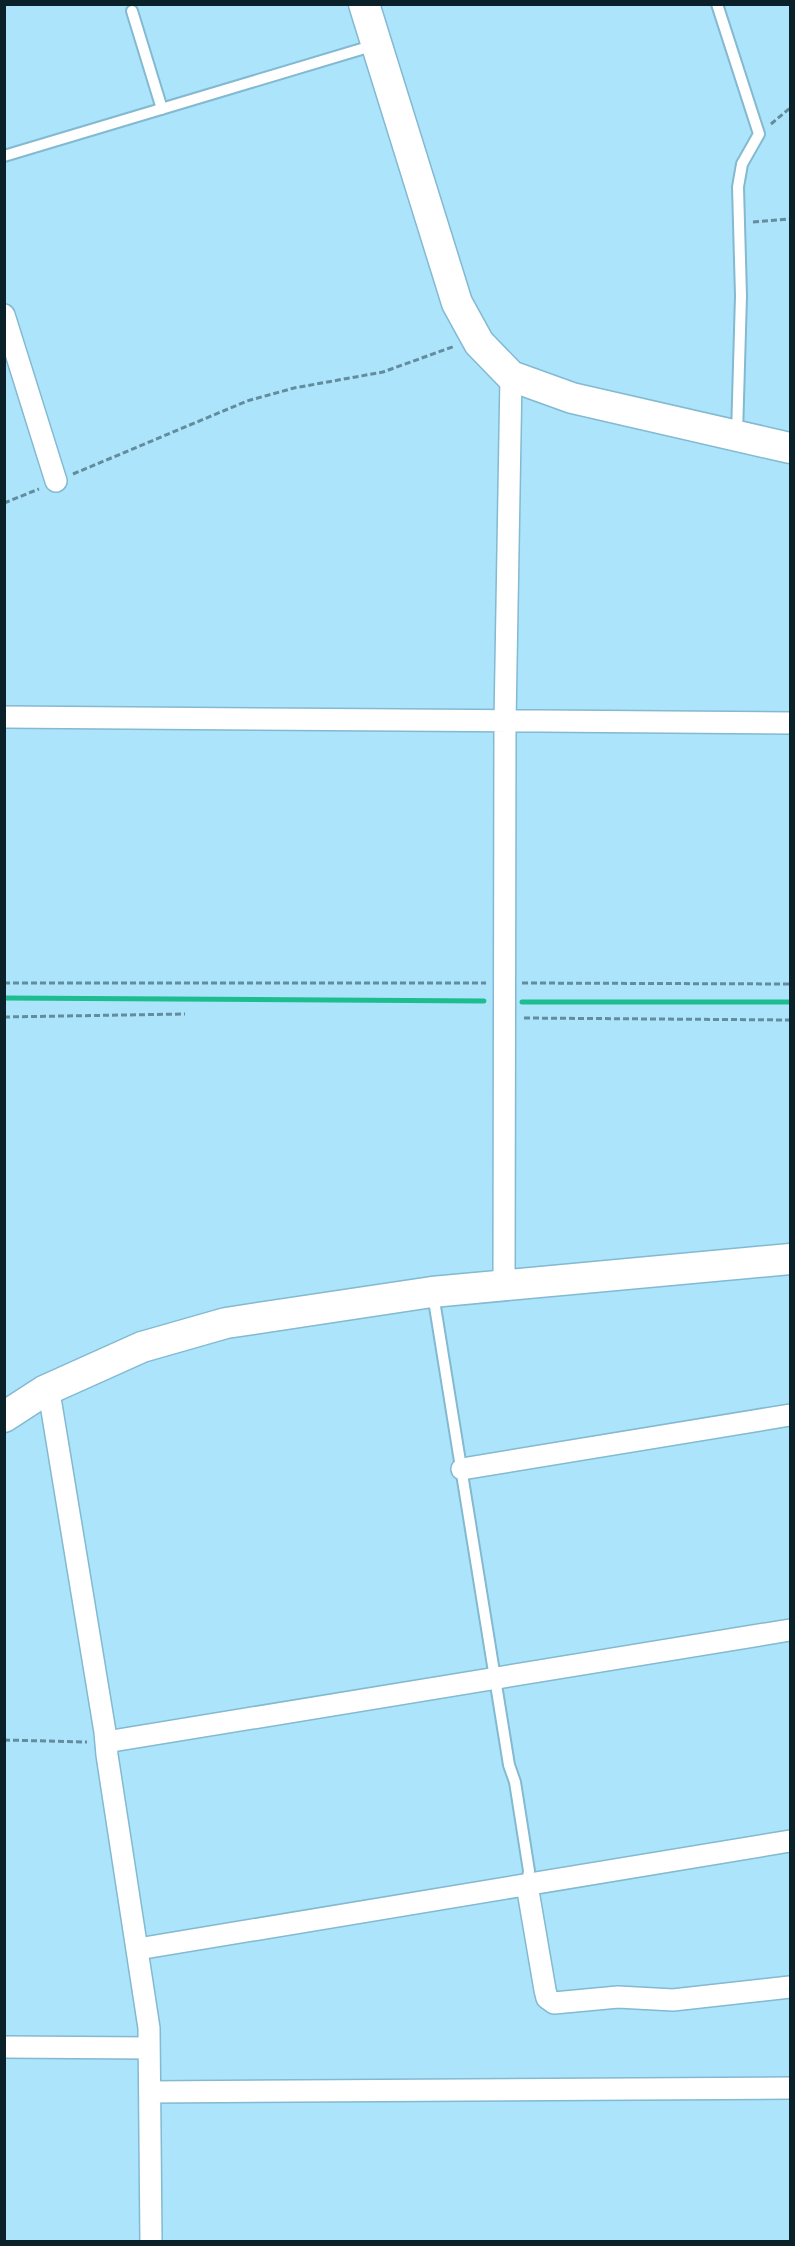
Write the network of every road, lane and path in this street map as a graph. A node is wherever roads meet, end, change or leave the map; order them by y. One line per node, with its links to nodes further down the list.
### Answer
1 (364, 4): 4 (street)
2 (717, 4): 7 (lane)
3 (132, 11): 6 (lane)
4 (377, 45): 6 (lane); 12 (street)
5 (790, 108): 7 (path)
6 (162, 109): 8 (lane)
7 (759, 134): 10 (lane)
8 (4, 156)
9 (790, 219): 10 (path)
10 (739, 224): 14 (lane)
11 (4, 315): 16 (street)
12 (477, 339): 13 (street); 16 (path)
13 (511, 376): 14 (street); 19 (street)
14 (737, 436): 15 (street)
15 (790, 448)
16 (56, 481): 17 (path)
17 (4, 503)
18 (4, 717): 19 (street)
19 (505, 722): 20 (street); 22 (street)
20 (790, 723)
21 (4, 983): 22 (path)
22 (505, 983): 23 (path); 26 (street)
23 (790, 984)
24 (185, 1014): 25 (path)
25 (4, 1017)
26 (505, 1017): 27 (path); 29 (street)
27 (790, 1020)
28 (790, 1259): 29 (street)
29 (504, 1286): 30 (street)
30 (432, 1292): 31 (street); 34 (lane)
31 (44, 1391): 33 (street); 38 (street)
32 (790, 1415): 34 (street)
33 (4, 1417)
34 (462, 1469): 36 (lane)
35 (790, 1630): 36 (street)
36 (496, 1679): 38 (street); 40 (lane)
37 (4, 1740): 38 (path)
38 (106, 1742): 41 (street)
39 (790, 1841): 40 (street)
40 (527, 1885): 41 (street); 42 (street)
41 (138, 1949): 44 (street)
42 (790, 1987)
43 (4, 2047): 44 (street)
44 (149, 2048): 46 (street)
45 (790, 2088): 46 (street)
46 (150, 2092): 47 (street)
47 (150, 2241)

